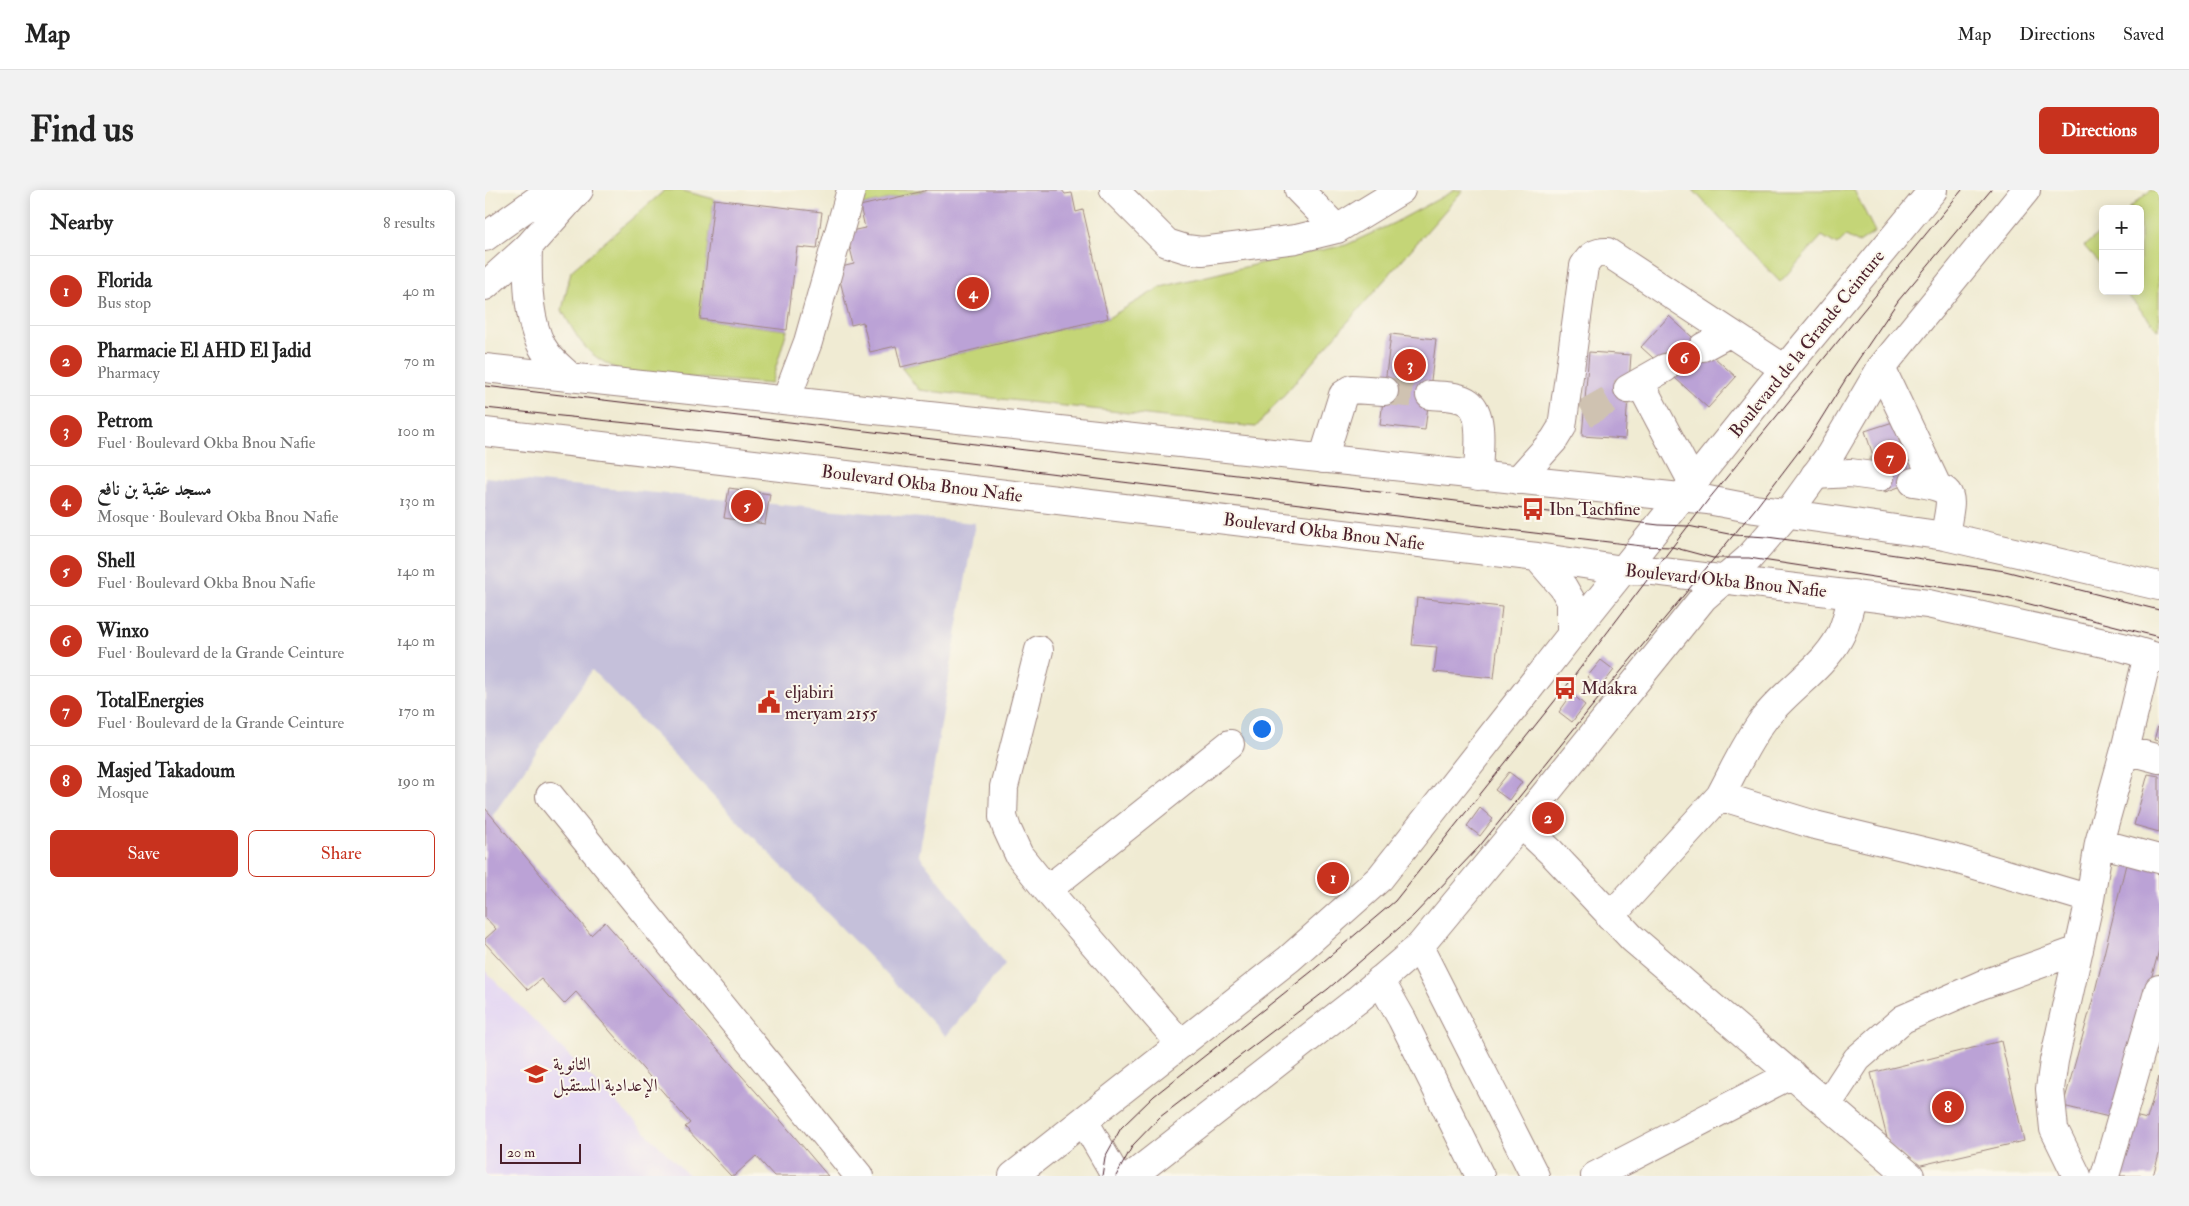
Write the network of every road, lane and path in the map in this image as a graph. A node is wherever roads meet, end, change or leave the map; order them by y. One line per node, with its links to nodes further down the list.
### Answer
1 (551, 190): 10 (main road)
2 (579, 190): 11 (main road)
3 (851, 190): 22 (main road)
4 (1115, 190): 9 (main road)
5 (1299, 190): 9 (main road)
6 (1401, 190): 9 (main road)
7 (1933, 190): 18 (main road, Boulevard de la Grande Ceinture)
8 (2026, 190): 17 (main road)
9 (1337, 229)
10 (485, 236)
11 (528, 247): 12 (main road); 19 (main road)
12 (485, 286)
13 (1729, 333): 14 (main road); 18 (main road); 28 (main road)
14 (1703, 347)
15 (485, 368): 19 (main road)
16 (1665, 368): 29 (main road)
17 (1881, 368): 26 (main road); 31 (main road)
18 (1785, 369): 29 (main road, Boulevard de la Grande Ceinture)
19 (569, 376): 22 (main road)
20 (1384, 391): 24 (main road)
21 (1430, 395): 27 (main road)
22 (786, 400): 24 (main road)
23 (485, 432): 32 (main road, Boulevard Okba Bnou Nafie)
24 (1323, 459): 27 (main road)
25 (1876, 474): 26 (main road)
26 (1815, 475): 30 (main road)
27 (1478, 476): 28 (main road)
28 (1517, 480): 29 (main road)
29 (1687, 490): 30 (main road); 33 (main road, Boulevard de la Grande Ceinture)
30 (1788, 513): 31 (main road); 34 (main road)
31 (1945, 536): 35 (main road)
32 (1537, 557): 33 (main road, Boulevard Okba Bnou Nafie); 37 (main road)
33 (1623, 570): 34 (main road, Boulevard Okba Bnou Nafie); 37 (main road, Boulevard de la Grande Ceinture)
34 (1724, 579): 36 (main road, Boulevard Okba Bnou Nafie); 45 (main road)
35 (2159, 586)
36 (1853, 594): 39 (main road, Boulevard Okba Bnou Nafie); 44 (main road)
37 (1571, 635): 55 (main road, Boulevard de la Grande Ceinture)
38 (1039, 650): 48 (main road)
39 (2153, 656): 41 (main road)
40 (1230, 744): 48 (main road)
41 (2125, 750): 42 (main road); 46 (main road)
42 (2159, 759)
43 (550, 796): 60 (main road)
44 (1720, 796): 49 (main road); 50 (main road)
45 (1521, 824): 50 (main road); 51 (main road)
46 (2099, 843): 47 (main road); 49 (main road)
47 (2159, 859)
48 (1047, 890): 55 (main road)
49 (2090, 899): 52 (main road)
50 (1610, 917): 56 (main road)
51 (1419, 947): 53 (main road); 64 (main road)
52 (2079, 950): 57 (main road); 67 (main road)
53 (1380, 980): 62 (main road); 63 (main road)
54 (2159, 989): 68 (main road)
55 (1181, 1044): 58 (main road, Boulevard de la Grande Ceinture)
56 (1792, 1074): 57 (main road); 65 (main road)
57 (1827, 1105): 66 (main road)
58 (1084, 1121): 59 (main road, Boulevard de la Grande Ceinture); 61 (main road)
59 (1027, 1172)
60 (859, 1176)
61 (1116, 1176)
62 (1132, 1176)
63 (1480, 1176)
64 (1535, 1176)
65 (1595, 1176)
66 (1910, 1176)
67 (2077, 1176)
68 (2105, 1176)

